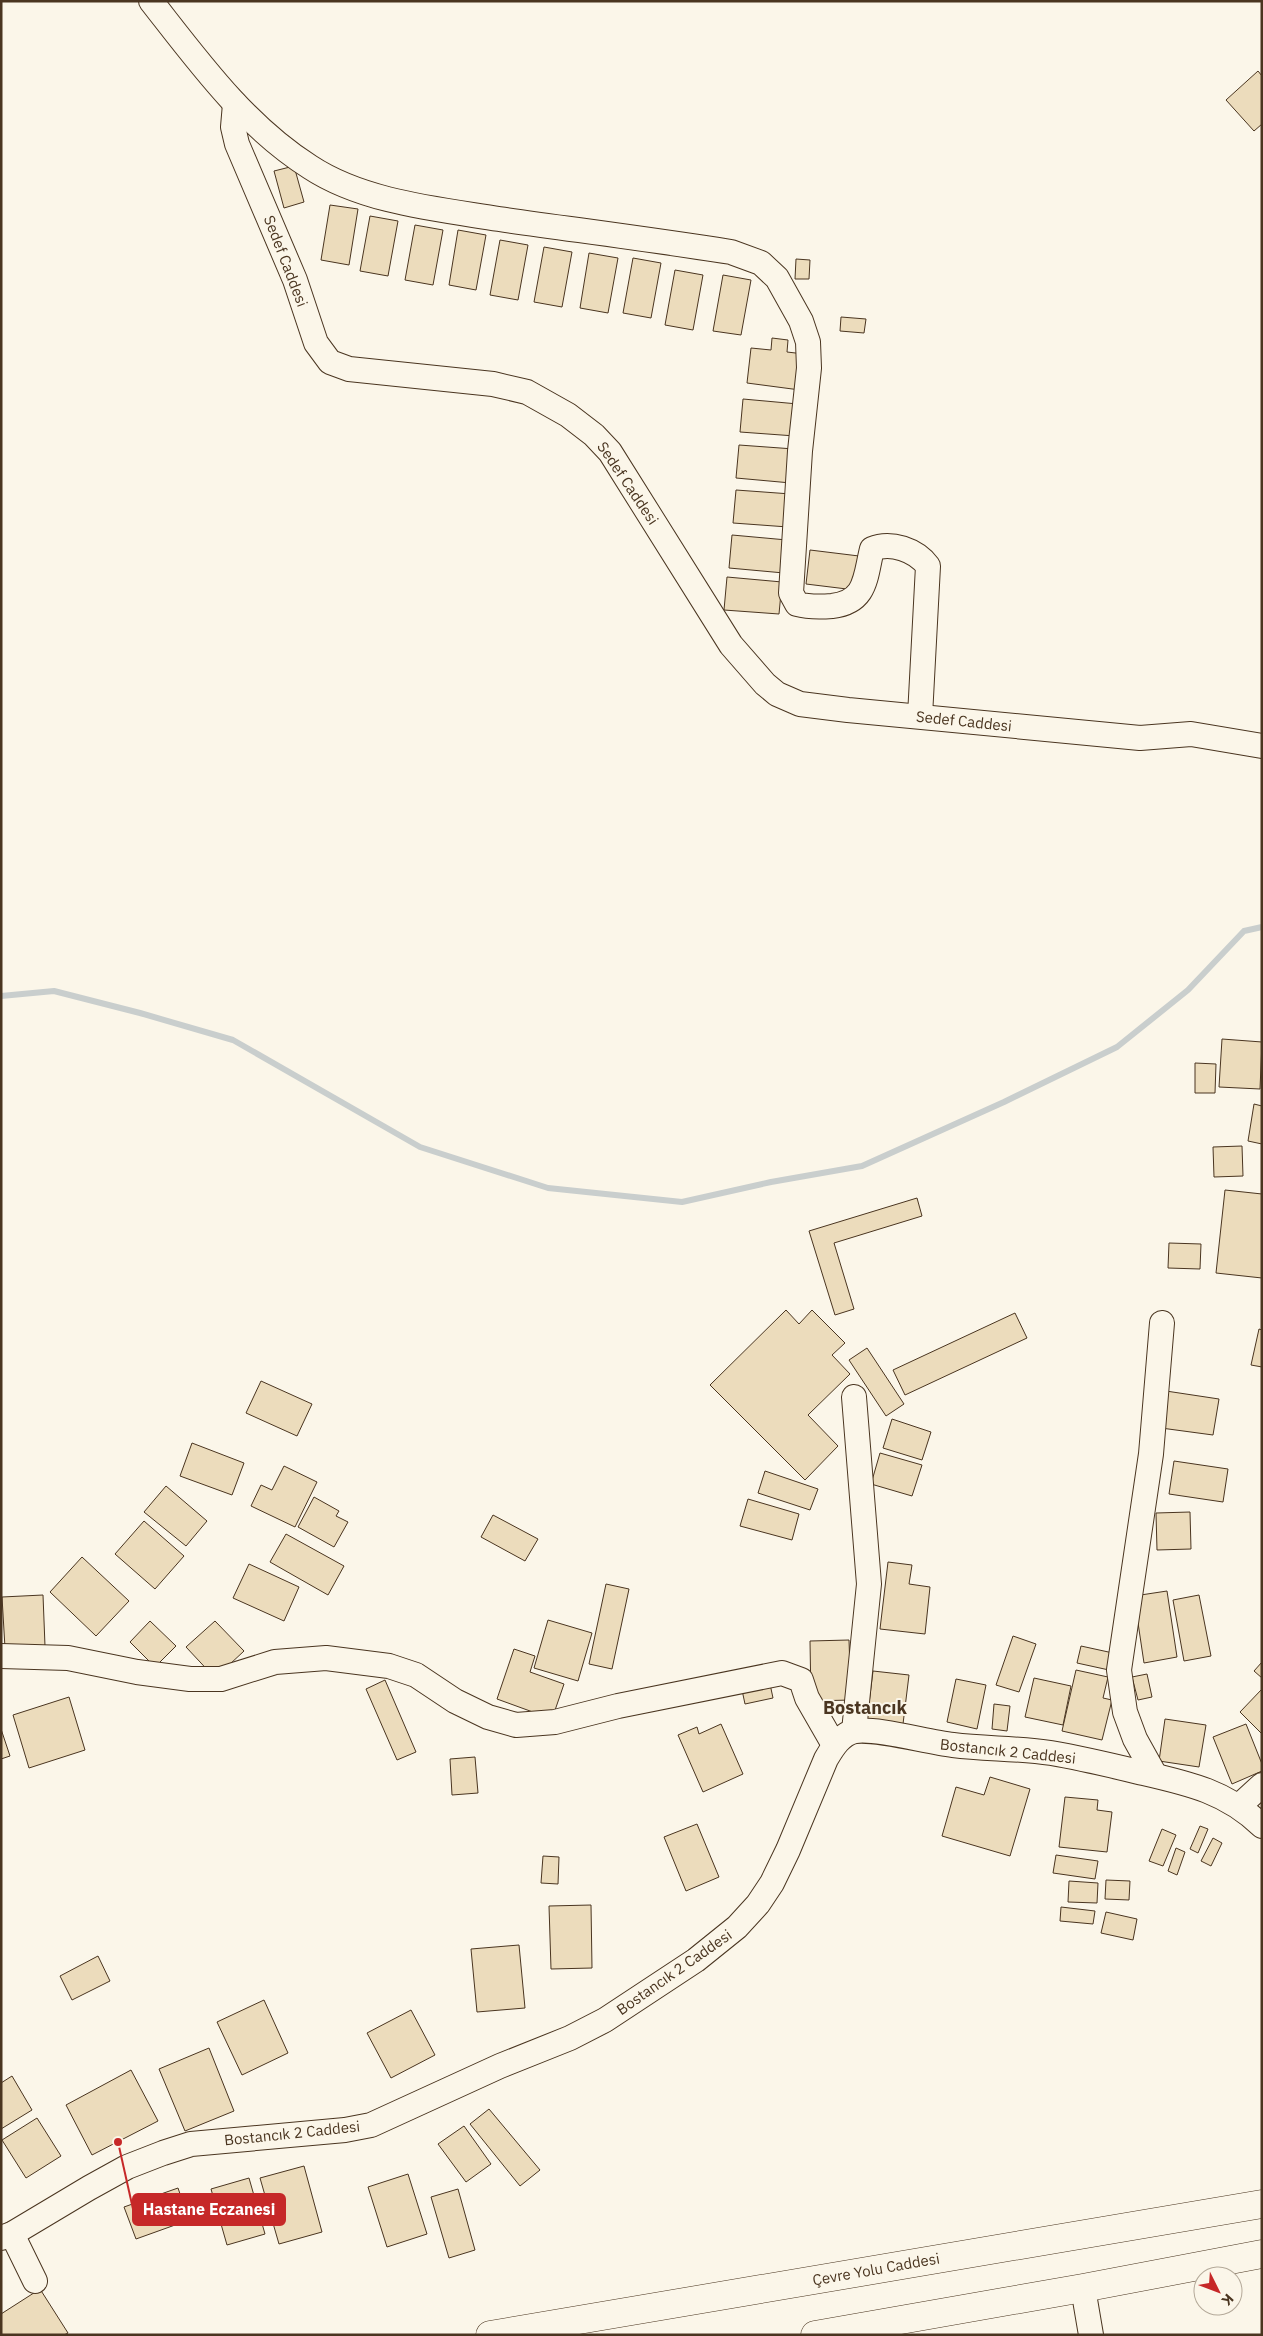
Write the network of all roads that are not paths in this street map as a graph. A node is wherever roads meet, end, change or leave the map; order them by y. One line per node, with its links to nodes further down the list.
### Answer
1 (151, 1): 2 (street)
2 (235, 104): 3 (street, Sedef Caddesi); 3 (street)
3 (920, 716): 4 (street, Sedef Caddesi)
4 (1262, 746)
5 (1162, 1323): 10 (street)
6 (854, 1397): 8 (street)
7 (1, 1656): 9 (street)
8 (854, 1732): 9 (street, Bostancık 2 Caddesi); 10 (street, Bostancık 2 Caddesi)
9 (834, 1745): 15 (street, Bostancık 2 Caddesi)
10 (1155, 1776): 12 (street, Bostancık 2 Caddesi)
11 (1262, 1785): 12 (street)
12 (1239, 1806): 13 (street, Bostancık 2 Caddesi)
13 (1262, 1826)
14 (1262, 2204): 19 (highway, Çevre Yolu Caddesi)
15 (7, 2236): 17 (street)
16 (1262, 2254): 18 (highway)
17 (35, 2281)
18 (1084, 2288): 20 (highway); 21 (street)
19 (490, 2335)
20 (815, 2335)
21 (1092, 2335)

